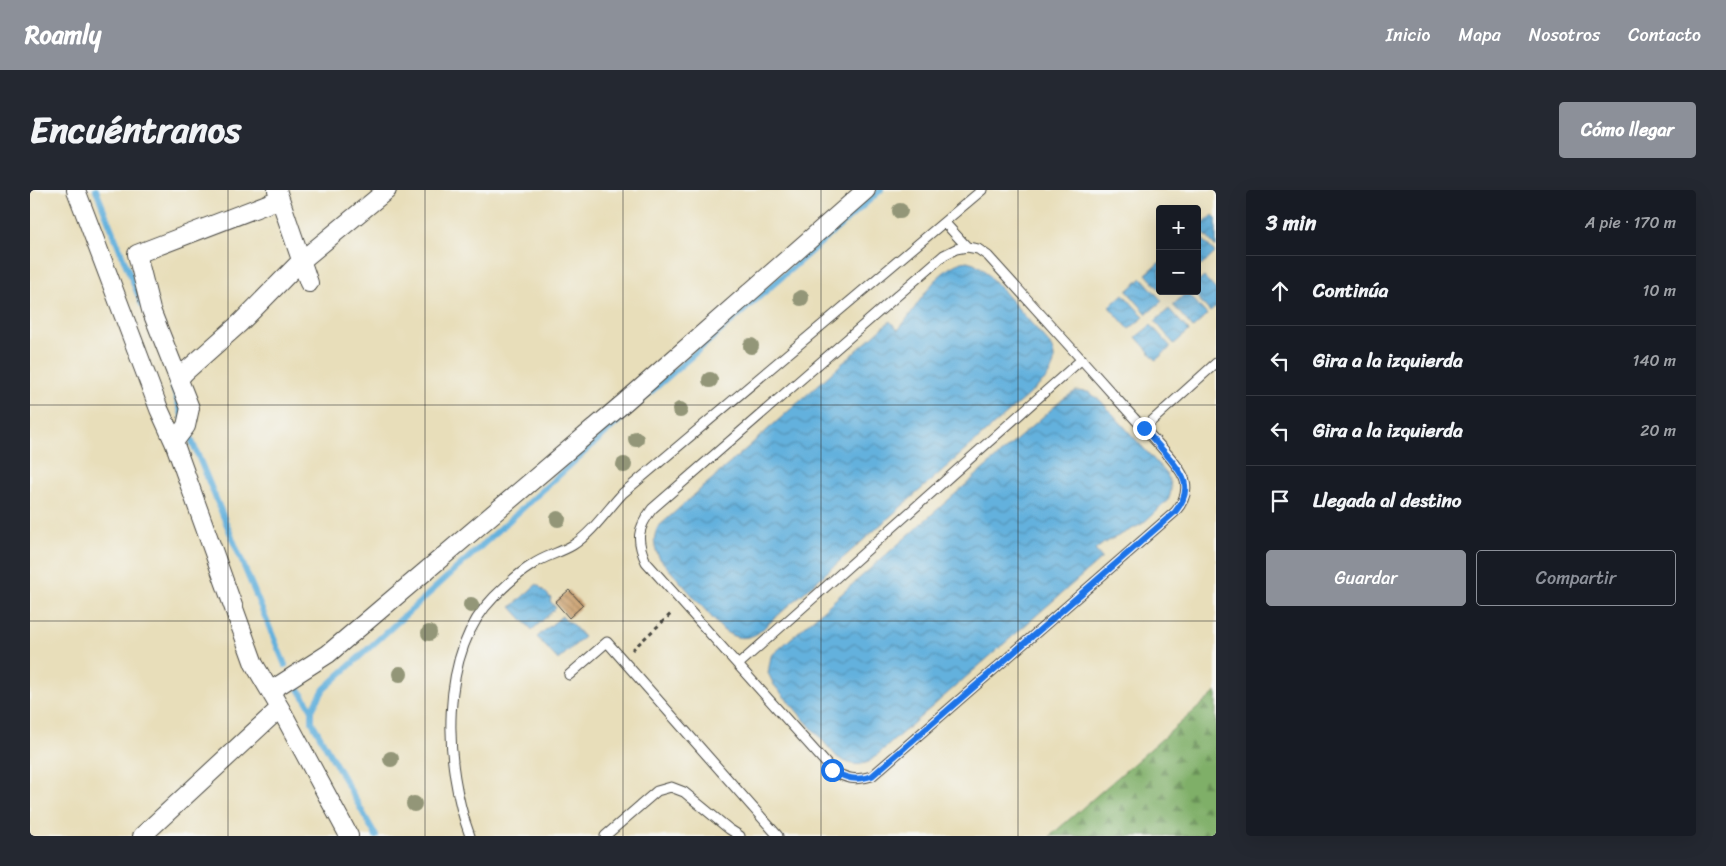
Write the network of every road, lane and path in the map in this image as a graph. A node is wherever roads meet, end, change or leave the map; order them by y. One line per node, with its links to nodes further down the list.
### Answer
1 (76, 190): 14 (street)
2 (387, 190): 8 (street)
3 (866, 190): 19 (street)
4 (982, 190): 6 (lane)
5 (278, 194): 8 (street); 12 (street)
6 (945, 223): 7 (lane); 23 (lane)
7 (967, 247): 10 (lane); 15 (lane)
8 (301, 261): 9 (street); 12 (street)
9 (309, 283)
10 (1082, 360): 13 (lane); 17 (lane)
11 (1216, 363): 13 (lane)
12 (180, 380): 14 (street)
13 (1144, 428): 17 (lane)
14 (174, 442): 19 (street)
15 (683, 602): 16 (path); 17 (lane)
16 (622, 659): 18 (lane); 26 (lane)
17 (739, 664)
18 (569, 675)
19 (270, 691): 20 (street)
20 (280, 708): 21 (street); 22 (street)
21 (142, 836)
22 (349, 836)
23 (470, 836)
24 (605, 836): 25 (lane)
25 (740, 836)
26 (778, 836)

